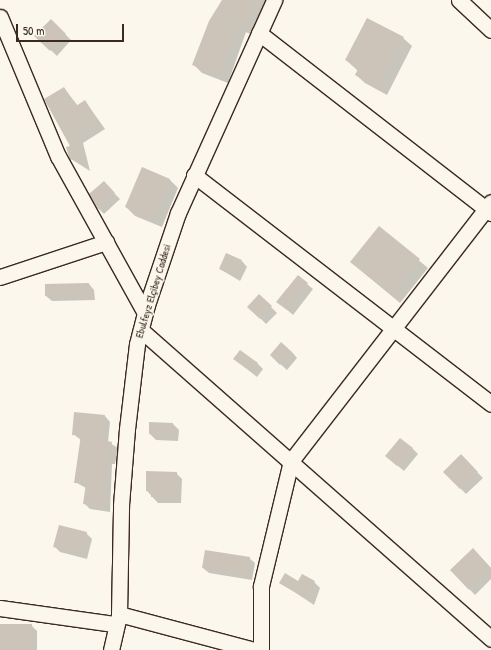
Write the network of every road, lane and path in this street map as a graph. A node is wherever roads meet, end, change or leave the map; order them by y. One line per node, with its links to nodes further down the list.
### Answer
1 (274, 0): 5 (street, Ebulfeyz Elçibey Caddesi)
2 (459, 0): 4 (street)
3 (0, 17): 8 (street)
4 (491, 30)
5 (259, 33): 6 (street, Ebulfeyz Elçibey Caddesi); 7 (street)
6 (194, 175): 10 (street, Ebulfeyz Elçibey Caddesi); 11 (street)
7 (489, 208): 11 (street)
8 (106, 242): 9 (street); 10 (street)
9 (0, 277)
10 (145, 313): 12 (street, Ebulfeyz Elçibey Caddesi)
11 (396, 327): 13 (street); 14 (street)
12 (141, 330): 14 (street); 16 (street, Ebulfeyz Elçibey Caddesi)
13 (491, 404)
14 (290, 462): 17 (street); 20 (street)
15 (0, 608): 16 (street)
16 (117, 619): 18 (street, Ebulfeyz Elçibey Caddesi); 19 (street)
17 (491, 639)
18 (111, 650)
19 (254, 650)
20 (261, 650)

